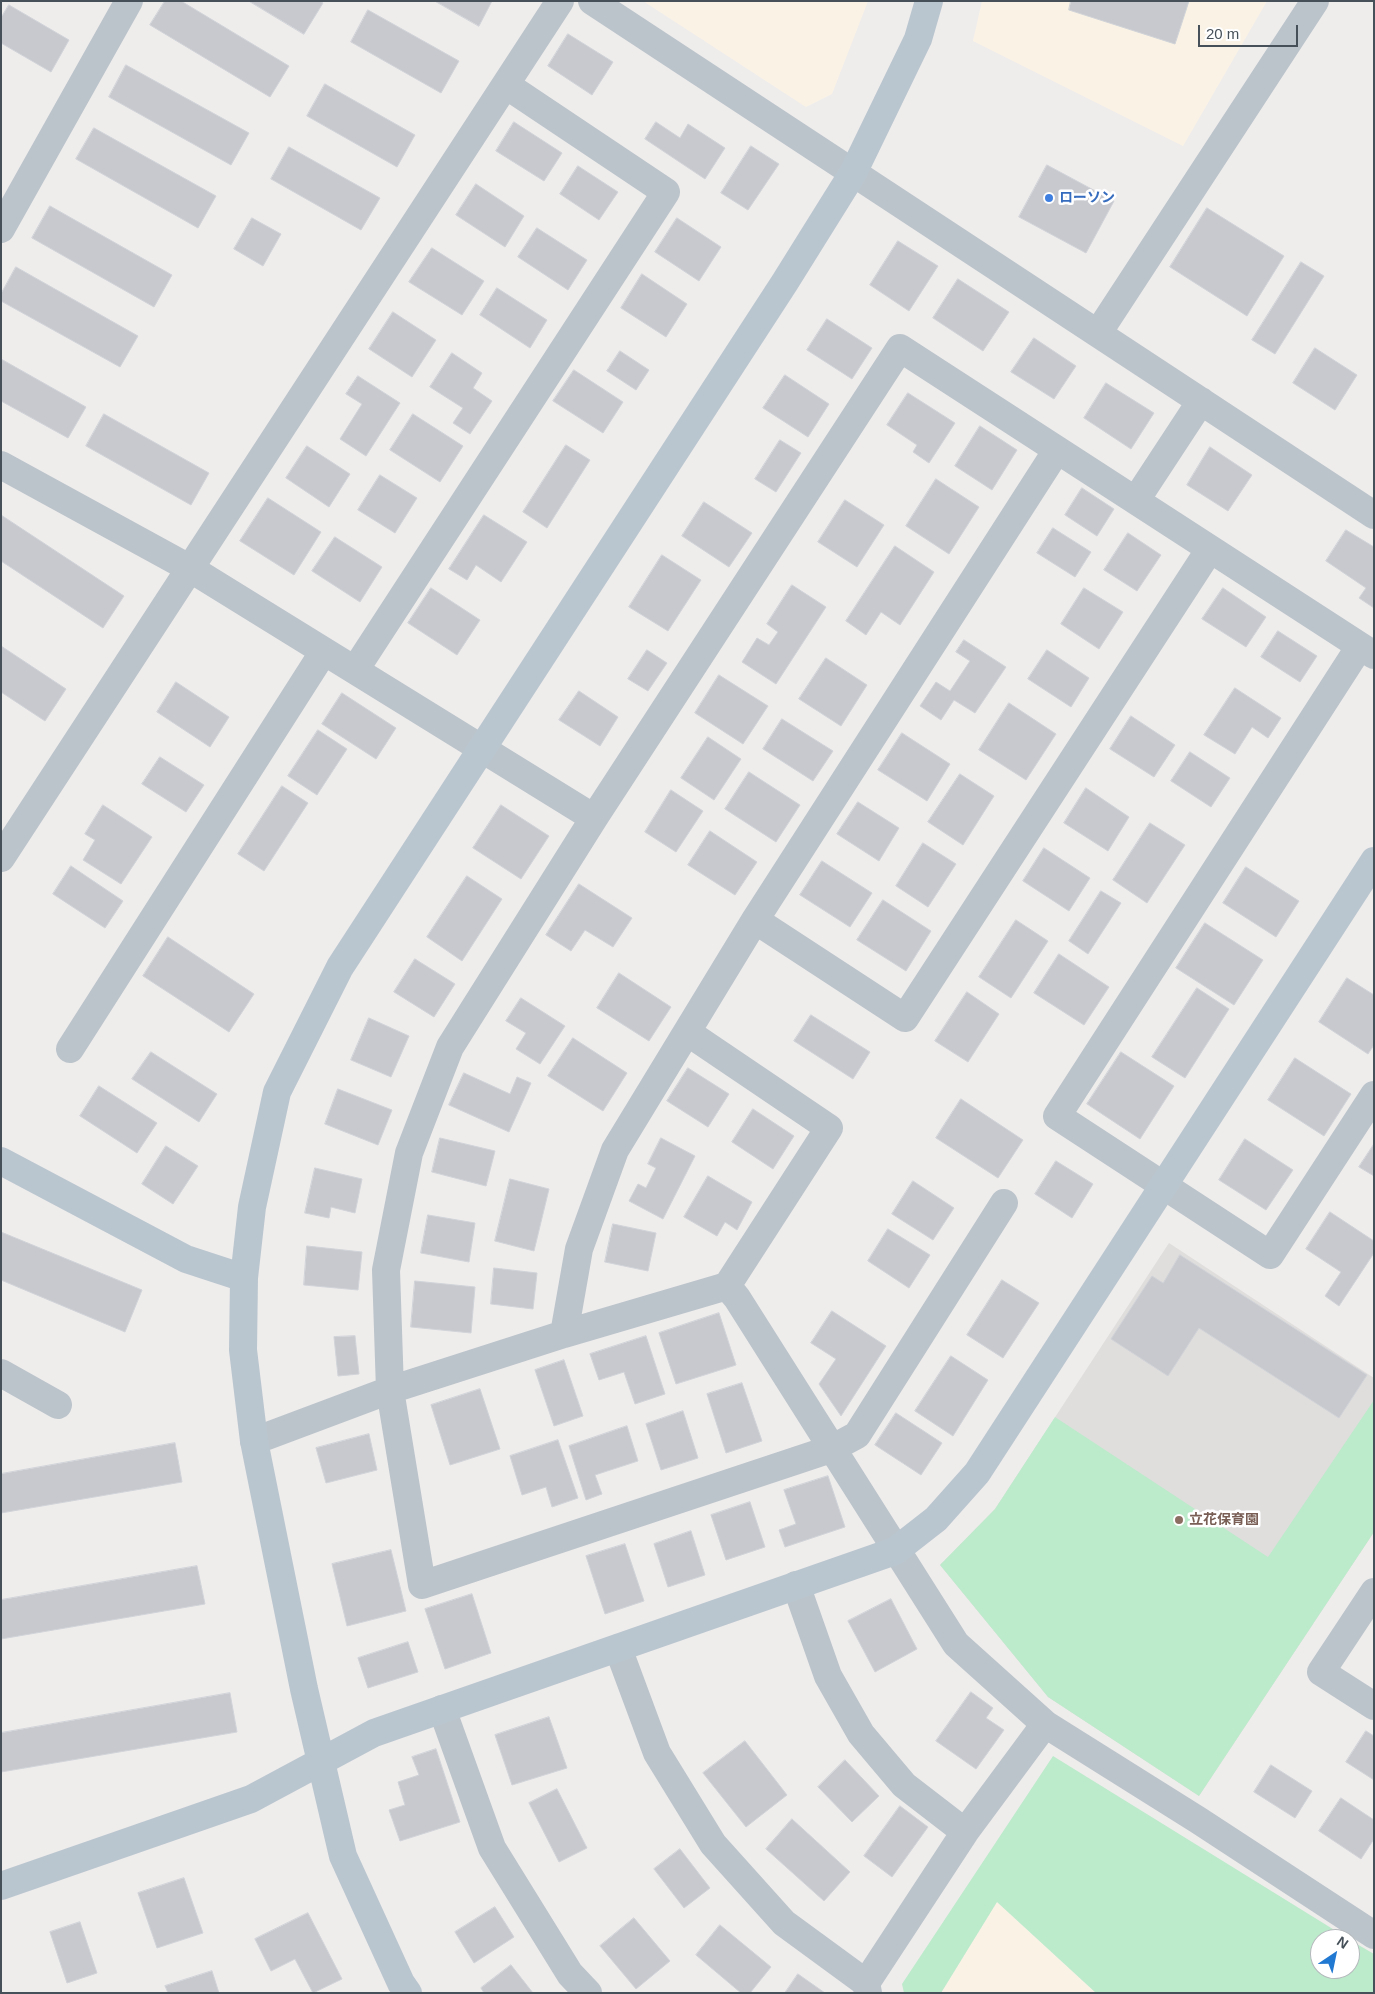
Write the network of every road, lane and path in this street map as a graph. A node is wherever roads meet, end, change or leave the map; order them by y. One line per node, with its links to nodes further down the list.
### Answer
1 (129, 1): 8 (street)
2 (560, 1): 6 (street)
3 (592, 1): 7 (street)
4 (929, 1): 7 (street)
5 (1315, 1): 9 (street)
6 (506, 85): 16 (street); 19 (street)
7 (853, 172): 9 (street); 20 (street)
8 (1, 230)
9 (1098, 333): 10 (street)
10 (1200, 401): 13 (street); 14 (street)
11 (1057, 450): 13 (street); 21 (street); 24 (street)
12 (1, 465): 16 (street)
13 (1136, 500): 15 (street)
14 (1374, 515)
15 (1210, 548): 17 (street); 24 (street)
16 (191, 569): 18 (street); 22 (street)
17 (1367, 650): 29 (street)
18 (324, 651): 19 (street); 26 (street)
19 (355, 670): 20 (street)
20 (482, 748): 21 (street); 31 (street)
21 (594, 818): 35 (street)
22 (1, 858)
23 (1374, 860): 29 (street)
24 (755, 920): 25 (street)
25 (687, 1032): 32 (street); 33 (street)
26 (70, 1048)
27 (1374, 1095): 29 (street)
28 (1, 1161): 31 (street)
29 (1163, 1186): 39 (street)
30 (1004, 1204): 38 (street)
31 (244, 1278): 37 (street)
32 (727, 1286): 33 (street); 38 (street)
33 (564, 1334): 35 (street)
34 (1, 1373): 36 (street)
35 (390, 1390): 37 (street); 38 (street)
36 (58, 1405)
37 (254, 1441): 46 (street)
38 (831, 1449): 39 (street)
39 (895, 1551): 40 (street); 45 (street)
40 (796, 1585): 42 (street); 47 (street)
41 (1374, 1592): 43 (street)
42 (618, 1648): 44 (street); 50 (street)
43 (1374, 1706)
44 (442, 1709): 46 (street); 52 (street)
45 (1045, 1724): 47 (street); 49 (street)
46 (321, 1762): 48 (street); 51 (street)
47 (965, 1832): 50 (street)
48 (1, 1886)
49 (1374, 1935)
50 (867, 1988)
51 (408, 1993)
52 (588, 1993)

